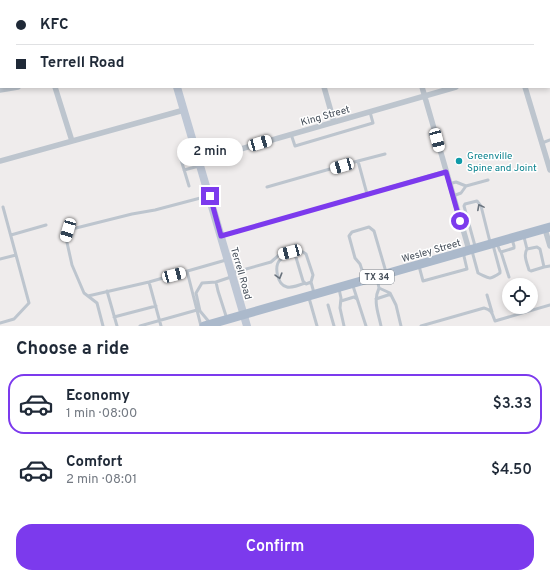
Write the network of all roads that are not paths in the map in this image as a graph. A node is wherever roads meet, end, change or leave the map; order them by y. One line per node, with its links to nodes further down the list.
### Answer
1 (12, 88): 8 (street)
2 (55, 88): 15 (street)
3 (177, 88): 10 (street, Terrell Road)
4 (324, 88): 12 (street)
5 (422, 88): 9 (street)
6 (453, 88): 9 (street, King Street)
7 (526, 88): 16 (street)
8 (0, 90)
9 (425, 96): 11 (street, King Street); 24 (street)
10 (184, 110): 15 (street); 21 (street, Terrell Road)
11 (370, 112): 12 (street, King Street); 13 (lane)
12 (334, 122): 13 (street, King Street)
13 (291, 134): 21 (street, King Street)
14 (550, 140): 16 (lane)
15 (72, 141): 19 (street)
16 (542, 143): 23 (street)
17 (179, 153): 22 (lane)
18 (385, 154): 20 (lane)
19 (0, 161)
20 (358, 161): 29 (lane); 30 (lane)
21 (200, 163): 22 (lane); 31 (street, Terrell Road)
22 (184, 170): 27 (lane)
23 (550, 170)
24 (446, 172): 26 (street); 30 (lane)
25 (488, 180): 28 (lane)
26 (450, 184): 28 (lane); 32 (street)
27 (189, 186)
28 (466, 186): 32 (lane)
29 (267, 187)
30 (367, 194): 38 (lane)
31 (210, 196): 38 (street, Terrell Road); 69 (lane)
32 (453, 196): 42 (street)
33 (3, 206): 36 (lane)
34 (46, 225): 36 (lane)
35 (548, 228): 37 (main road, Wesley Street / TX 34); 41 (street)
36 (11, 235): 46 (lane)
37 (523, 235): 39 (main road, Wesley Street / TX 34); 43 (lane)
38 (221, 236): 48 (street, Terrell Road)
39 (512, 238): 40 (main road, Wesley Street / TX 34); 44 (lane)
40 (493, 243): 42 (main road, Wesley Street / TX 34); 42 (lane); 42 (lane, one-way to 42); 44 (lane)
41 (550, 246)
42 (470, 250): 49 (main road, Wesley Street / TX 34); 49 (lane)
43 (528, 250): 51 (lane); 51 (lane)
44 (501, 252): 56 (lane)
45 (295, 253): 54 (lane); 60 (lane); 61 (lane); 61 (lane, one-way to 61)
46 (16, 255): 47 (lane); 83 (lane)
47 (0, 259)
48 (228, 260): 52 (lane); 54 (street, Terrell Road)
49 (418, 265): 53 (main road, Wesley Street / TX 34)
50 (550, 266): 51 (lane)
51 (544, 267)
52 (187, 271): 58 (lane); 76 (lane)
53 (386, 274): 55 (main road, Wesley Street / TX 34); 57 (lane)
54 (232, 275): 59 (lane); 78 (street, Terrell Road)
55 (376, 277): 57 (main road, Wesley Street / TX 34); 64 (lane)
56 (509, 277)
57 (366, 280): 62 (main road, Wesley Street / TX 34)
58 (149, 282): 65 (lane); 75 (lane)
59 (216, 282): 80 (lane); 84 (lane)
60 (311, 282): 61 (lane); 66 (lane)
61 (305, 283)
62 (352, 284): 63 (main road, Wesley Street / TX 34); 70 (lane)
63 (339, 287): 66 (main road, Wesley Street / TX 34); 72 (lane)
64 (380, 288): 67 (lane); 71 (lane)
65 (107, 291): 69 (lane); 79 (lane)
66 (312, 295): 78 (main road, Wesley Street / TX 34); 90 (lane)
67 (391, 295): 71 (lane); 95 (lane)
68 (487, 295): 77 (lane)
69 (88, 296): 85 (lane)
70 (357, 299): 72 (lane); 93 (lane)
71 (376, 299): 94 (lane)
72 (341, 301): 92 (lane)
73 (328, 305): 91 (lane)
74 (550, 305): 82 (lane)
75 (156, 306): 79 (lane); 81 (lane)
76 (197, 310): 81 (lane); 84 (lane)
77 (492, 312): 82 (lane); 96 (lane)
78 (244, 314): 80 (main road, Wesley Street / TX 34); 89 (street, Terrell Road)
79 (114, 317): 86 (lane)
80 (227, 319): 84 (main road, Wesley Street / TX 34)
81 (160, 320): 87 (lane); 88 (lane)
82 (495, 321): 97 (lane)
83 (0, 323)
84 (205, 325)
85 (103, 326)
86 (117, 326)
87 (140, 326)
88 (161, 326)
89 (247, 326)
90 (317, 326)
91 (334, 326)
92 (344, 326)
93 (366, 326)
94 (381, 326)
95 (401, 326)
96 (421, 326)
97 (496, 326)

